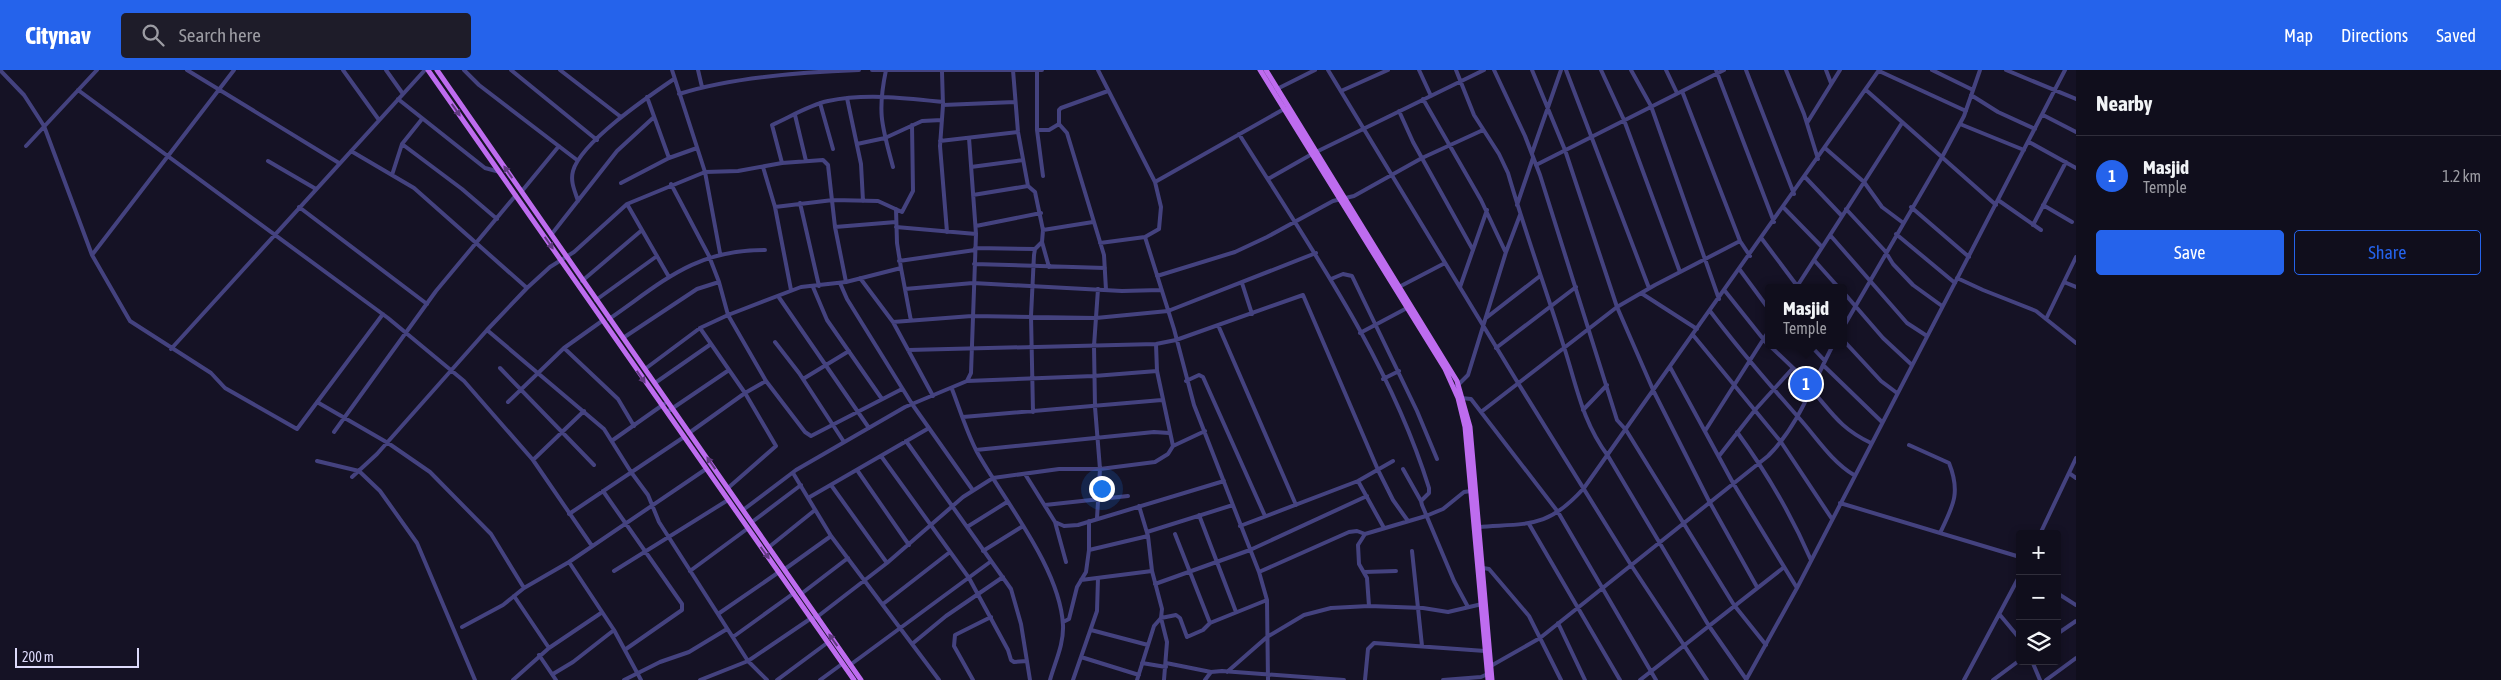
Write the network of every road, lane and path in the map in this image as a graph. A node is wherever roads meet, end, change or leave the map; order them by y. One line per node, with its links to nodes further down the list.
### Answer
1 (0, 70): 94 (street)
2 (97, 70): 55 (street)
3 (187, 70): 56 (street)
4 (234, 70): 56 (street)
5 (343, 70): 86 (street)
6 (386, 70): 63 (street)
7 (426, 70): 63 (street); 138 (main road, one-way to 138)
8 (437, 70): 151 (main road, one-way to 8)
9 (464, 70): 112 (street)
10 (510, 70): 105 (street)
11 (560, 70): 83 (street)
12 (672, 70): 50 (street)
13 (698, 70): 53 (street)
14 (783, 70): 49 (street)
15 (832, 70): 16 (street); 49 (street)
16 (859, 70)
17 (872, 70): 18 (street)
18 (886, 70): 45 (street); 69 (street)
19 (1039, 70): 46 (street); 97 (street)
20 (1098, 70): 60 (street)
21 (1260, 70): 78 (main road)
22 (1266, 70): 54 (main road)
23 (1315, 70): 54 (street)
24 (1328, 70): 61 (street)
25 (1388, 70): 61 (street)
26 (1419, 70): 66 (street)
27 (1456, 70): 51 (street)
28 (1484, 70): 51 (street)
29 (1494, 70): 121 (street)
30 (1532, 70): 76 (street)
31 (1560, 70): 76 (street)
32 (1566, 70): 102 (street)
33 (1601, 70): 88 (street)
34 (1632, 70): 77 (street)
35 (1666, 70): 62 (street)
36 (1724, 70): 48 (street)
37 (1746, 70): 152 (street)
38 (1786, 70): 89 (street)
39 (1826, 70): 52 (street)
40 (1840, 70): 52 (street)
41 (1932, 70): 58 (street)
42 (1980, 70): 58 (street)
43 (2006, 70): 59 (street)
44 (2065, 70): 59 (street)
45 (939, 71): 46 (street); 74 (street)
46 (1013, 71): 73 (street)
47 (1879, 71): 57 (street); 80 (street)
48 (1717, 72): 62 (street); 178 (street)
49 (784, 75): 53 (street)
50 (674, 79): 64 (street); 67 (street)
51 (1460, 81): 66 (street); 98 (street)
52 (1832, 83): 89 (street)
53 (702, 86): 64 (street)
54 (1277, 89): 119 (main road)
55 (78, 90): 94 (street); 120 (street)
56 (219, 90): 120 (street); 131 (street)
57 (1866, 90): 90 (street); 114 (street)
58 (1973, 90): 65 (street)
59 (2055, 90): 72 (street); 82 (street)
60 (1108, 91): 91 (street); 145 (street)
61 (1341, 92): 95 (street)
62 (1679, 92): 77 (street); 196 (street)
63 (403, 94): 70 (street)
64 (679, 94): 113 (street)
65 (1971, 95): 80 (street); 96 (street)
66 (1431, 96): 71 (street)
67 (647, 97): 83 (street); 84 (street)
68 (847, 98): 69 (street); 75 (street); 109 (street)
69 (880, 98): 74 (street); 103 (street)
70 (398, 99): 85 (street); 86 (street)
71 (1423, 99): 79 (street); 110 (street)
72 (2076, 99)
73 (1015, 102): 74 (street); 99 (street)
74 (943, 103): 87 (street)
75 (820, 104): 81 (street); 115 (street)
76 (1548, 106): 117 (street); 121 (street)
77 (1651, 106): 88 (street); 216 (street)
78 (1284, 109): 101 (street); 119 (main road)
79 (1399, 111): 95 (street); 123 (street)
80 (1966, 112): 92 (street)
81 (795, 115): 129 (street); 132 (street)
82 (2043, 115): 96 (street); 100 (street)
83 (621, 117): 105 (street)
84 (654, 117): 122 (street); 158 (street)
85 (422, 119): 108 (street); 138 (street)
86 (379, 120): 116 (street)
87 (942, 120): 93 (street); 106 (street)
88 (1624, 120): 102 (street); 227 (street)
89 (1807, 123): 124 (street)
90 (1902, 123): 125 (street); 146 (street)
91 (1059, 124): 97 (street); 176 (street)
92 (1960, 124): 118 (street); 125 (street)
93 (912, 125): 103 (street); 169 (street)
94 (44, 126): 111 (street); 209 (street)
95 (1364, 129): 119 (street); 142 (street)
96 (2035, 129): 107 (street)
97 (1037, 130): 141 (street)
98 (1483, 130): 110 (street); 162 (street)
99 (1018, 132): 104 (street); 127 (street)
100 (2076, 132)
101 (1239, 134): 144 (street); 145 (street)
102 (1592, 136): 117 (street); 254 (street)
103 (885, 138): 109 (street); 135 (street)
104 (969, 138): 106 (street); 136 (street)
105 (597, 140): 126 (street)
106 (940, 141): 188 (street)
107 (2029, 142): 118 (street); 130 (street)
108 (402, 144): 140 (street); 175 (street)
109 (857, 144): 159 (street)
110 (1449, 145): 123 (street); 171 (street)
111 (26, 146)
112 (559, 146): 126 (street); 151 (street)
113 (697, 148): 122 (street); 139 (street)
114 (1825, 148): 124 (street); 146 (street)
115 (833, 149)
116 (351, 150): 131 (street); 140 (street)
117 (1564, 150): 133 (street); 272 (street)
118 (2024, 150): 157 (street)
119 (1314, 153): 144 (street); 155 (main road)
120 (167, 156): 191 (street); 209 (street)
121 (1532, 156): 133 (street); 162 (street)
122 (669, 158): 147 (street)
123 (1422, 158): 142 (street); 204 (street)
124 (1818, 159): 143 (street)
125 (1941, 159): 163 (street); 166 (street)
126 (577, 160): 158 (street)
127 (1023, 160): 136 (street); 149 (street)
128 (268, 161): 150 (street)
129 (806, 161): 132 (street); 156 (street)
130 (2066, 162): 137 (street); 164 (street)
131 (339, 163): 150 (street)
132 (782, 163): 134 (street)
133 (1536, 165): 250 (street)
134 (763, 167): 139 (street); 165 (street)
135 (893, 167)
136 (971, 167): 154 (street)
137 (2076, 168)
138 (500, 172): 153 (main road)
139 (705, 172): 148 (street); 207 (street)
140 (392, 175): 198 (street)
141 (1043, 176)
142 (1392, 176): 155 (street); 220 (street)
143 (1805, 177): 152 (street); 174 (street)
144 (1268, 179): 177 (street)
145 (1155, 182): 194 (street)
146 (1864, 182): 170 (street); 179 (street)
147 (621, 183)
148 (671, 184): 161 (street); 212 (street)
149 (1028, 186): 154 (street); 172 (street)
150 (316, 189): 167 (street)
151 (522, 191): 192 (main road)
152 (1794, 194): 168 (street)
153 (516, 195): 175 (street); 217 (main road, one-way to 217)
154 (974, 195): 183 (street)
155 (1343, 199): 177 (street); 253 (main road)
156 (833, 200): 159 (street); 160 (street); 184 (street)
157 (1998, 200): 163 (street); 181 (street)
158 (578, 201): 192 (street)
159 (863, 201): 169 (street)
160 (800, 203): 165 (street); 247 (street)
161 (627, 204): 185 (street); 210 (street)
162 (1517, 205): 173 (street)
163 (1996, 205): 214 (street)
164 (2043, 205): 180 (street); 181 (street)
165 (775, 207): 257 (street)
166 (1911, 207): 179 (street); 214 (street)
167 (299, 208): 191 (street); 266 (street)
168 (1784, 208): 178 (street); 200 (street)
169 (896, 209): 182 (street)
170 (1846, 209): 174 (street); 205 (street)
171 (1486, 210): 204 (street); 206 (street)
172 (1041, 213): 183 (street); 186 (street)
173 (1520, 214): 206 (street); 229 (street)
174 (1842, 216): 193 (street)
175 (497, 219): 198 (street)
176 (1093, 222): 186 (street); 199 (street)
177 (1296, 222): 208 (street); 228 (street)
178 (1774, 222): 195 (street)
179 (1902, 222): 190 (street)
180 (2072, 222)
181 (2033, 224): 187 (street)
182 (896, 225): 184 (street); 188 (street); 219 (street)
183 (976, 226): 189 (street)
184 (835, 227): 237 (street)
185 (642, 230): 211 (street); 235 (street)
186 (1043, 230): 197 (street)
187 (2041, 230)
188 (947, 232): 189 (street)
189 (976, 234): 201 (street)
190 (1896, 234): 205 (street); 242 (street)
191 (274, 235): 275 (street); 313 (street)
192 (551, 235): 210 (main road)
193 (1830, 235): 200 (street); 234 (street)
194 (1145, 237): 199 (street); 228 (street)
195 (1762, 239): 213 (street); 243 (street)
196 (1740, 240): 213 (street); 216 (street)
197 (1042, 242): 202 (street); 223 (street)
198 (476, 243): 252 (street); 266 (street)
199 (1100, 243): 225 (street)
200 (1822, 247): 218 (street)
201 (975, 249): 202 (street); 219 (street); 221 (street)
202 (1035, 249): 222 (street)
203 (765, 250): 207 (street)
204 (1473, 250): 249 (street)
205 (1885, 251): 234 (street); 270 (street)
206 (1506, 252): 281 (street)
207 (720, 253): 212 (street)
208 (1316, 253): 233 (street); 241 (street)
209 (92, 255): 313 (street)
210 (566, 256): 217 (street); 235 (main road)
211 (657, 256): 230 (street); 265 (street)
212 (709, 256): 230 (street); 236 (street)
213 (1750, 256): 226 (street)
214 (1969, 256): 232 (street)
215 (2076, 257): 238 (street)
216 (1706, 258): 227 (street); 264 (street)
217 (560, 260): 252 (street); 285 (main road)
218 (1814, 260): 244 (street); 245 (street)
219 (899, 261): 224 (street)
220 (1445, 263): 249 (street); 253 (street)
221 (974, 264): 222 (street); 240 (street)
222 (1034, 267): 223 (street); 246 (street)
223 (1050, 267): 225 (street)
224 (901, 268): 231 (street); 255 (street)
225 (1105, 268): 258 (street)
226 (1740, 270): 260 (street); 268 (street)
227 (1680, 272): 254 (street)
228 (1157, 276): 259 (street)
229 (1540, 276): 267 (street); 281 (street)
230 (669, 277): 282 (street)
231 (860, 278): 237 (street); 287 (street)
232 (1957, 278): 242 (street); 283 (street)
233 (1331, 279): 289 (street); 296 (street)
234 (1869, 279): 269 (street); 298 (street)
235 (582, 281): 265 (main road)
236 (719, 282): 277 (street); 300 (street)
237 (846, 282): 239 (street)
238 (2064, 282): 251 (street); 283 (street)
239 (840, 283): 247 (street); 347 (street)
240 (973, 283): 246 (street); 255 (street); 278 (street)
241 (1242, 283): 273 (street); 276 (street)
242 (1955, 283): 270 (street)
243 (1795, 284)
244 (1799, 284)
245 (1835, 284)
246 (1034, 285): 256 (street); 279 (street)
247 (819, 286): 248 (street)
248 (813, 287): 257 (street); 319 (street)
249 (1460, 287): 290 (street)
250 (1576, 287): 267 (street); 292 (street)
251 (2076, 287)
252 (527, 288): 294 (street)
253 (1397, 288): 271 (main road); 344 (main road)
254 (1649, 288): 261 (street)
255 (905, 289): 286 (street)
256 (1098, 289): 258 (street); 280 (street)
257 (791, 290): 262 (street)
258 (1106, 290): 259 (street)
259 (1161, 290): 273 (street)
260 (1725, 291): 264 (street); 302 (street)
261 (1641, 293): 272 (street); 293 (street)
262 (778, 296): 277 (street); 322 (street)
263 (1847, 297): 269 (street)
264 (1719, 299): 274 (street)
265 (596, 301): 282 (main road)
266 (427, 304): 295 (street)
267 (1550, 304): 310 (street); 312 (street)
268 (1765, 304)
269 (1854, 306): 284 (street); 323 (street)
270 (1942, 306): 298 (street)
271 (1407, 308): 289 (street); 344 (main road)
272 (1618, 308): 292 (street); 350 (street)
273 (1168, 311): 280 (street); 301 (street)
274 (1710, 311): 293 (street); 320 (street)
275 (383, 314): 295 (street); 357 (street)
276 (1252, 314): 288 (street); 412 (street)
277 (728, 315): 291 (street); 337 (street)
278 (972, 316): 279 (street); 286 (street); 314 (street)
279 (1032, 316): 280 (street); 309 (street)
280 (1096, 318): 308 (street)
281 (1486, 318): 290 (street)
282 (609, 319): 300 (main road)
283 (2046, 319): 304 (street)
284 (1847, 320)
285 (602, 321): 311 (street); 361 (main road, one-way to 361)
286 (911, 321): 287 (street)
287 (893, 322): 318 (street)
288 (1218, 325): 301 (street); 444 (street)
289 (1377, 325): 296 (street); 331 (street)
290 (1483, 326): 312 (street); 344 (street)
291 (700, 328): 305 (street); 327 (street)
292 (1589, 328): 310 (street); 342 (street)
293 (1698, 329): 297 (street)
294 (487, 330): 329 (street); 332 (street)
295 (406, 332): 329 (street); 373 (street)
296 (1360, 333): 336 (street)
297 (1694, 335): 324 (street); 343 (street)
298 (1927, 336): 323 (street)
299 (1765, 337): 302 (street)
300 (623, 338): 327 (main road)
301 (1176, 340): 306 (street); 339 (street)
302 (1763, 340): 320 (street)
303 (775, 342): 334 (street)
304 (2076, 342)
305 (711, 344): 328 (street); 340 (street)
306 (1156, 344): 308 (street); 330 (street)
307 (1847, 344): 352 (street)
308 (1094, 346): 309 (street); 333 (street)
309 (1033, 347): 314 (street); 335 (street)
310 (1564, 347): 341 (street); 364 (street)
311 (564, 348): 332 (street); 376 (street)
312 (1496, 348): 341 (street)
313 (171, 349): 357 (street)
314 (972, 349): 318 (street); 338 (street)
315 (1773, 349): 326 (street)
316 (1813, 349): 321 (street)
317 (1831, 349): 321 (street)
318 (908, 350): 353 (street)
319 (849, 351): 322 (street); 355 (street)
320 (1749, 362): 343 (street); 349 (street)
321 (1824, 363): 345 (street); 374 (street)
322 (825, 365): 334 (street); 368 (street)
323 (1912, 365): 352 (street)
324 (1670, 367): 350 (street); 381 (street)
325 (500, 368): 346 (street)
326 (1793, 368): 345 (street); 349 (street)
327 (645, 369): 340 (main road)
328 (729, 370): 351 (street); 363 (street)
329 (452, 371): 391 (street); 404 (street)
330 (1157, 371): 333 (street); 356 (street)
331 (1399, 371): 336 (street); 402 (street)
332 (537, 372): 346 (street); 366 (street)
333 (1094, 376): 335 (street); 362 (street)
334 (803, 379): 375 (street)
335 (1033, 379): 338 (street); 369 (street)
336 (1383, 379): 437 (street)
337 (766, 381): 351 (street); 375 (street)
338 (967, 381): 348 (street)
339 (1186, 381): 380 (street); 452 (street)
340 (655, 383): 359 (main road)
341 (1518, 383): 370 (street); 428 (street)
342 (1607, 385): 364 (street); 379 (street)
343 (1734, 385): 365 (street); 381 (street)
344 (1457, 387): 354 (main road)
345 (1812, 387): 371 (street); 394 (street)
346 (522, 388): 358 (street); 383 (street)
347 (902, 389): 355 (street); 360 (street)
348 (952, 389): 353 (street); 372 (street)
349 (1773, 390): 365 (street); 371 (street)
350 (1654, 392): 379 (street); 439 (street)
351 (745, 393): 385 (street); 427 (street)
352 (1897, 393): 374 (street)
353 (933, 396): 360 (street)
354 (1461, 398): 370 (street); 431 (main road); 467 (main road)
355 (882, 399): 368 (street)
356 (1162, 400): 362 (street); 386 (street)
357 (317, 402): 373 (street)
358 (508, 402)
359 (668, 402): 361 (street); 363 (main road)
360 (912, 404): 377 (street); 378 (street)
361 (662, 406): 367 (main road); 376 (street)
362 (1095, 407): 369 (street); 388 (street)
363 (672, 408): 367 (street); 385 (main road)
364 (1583, 410): 399 (street)
365 (1755, 410): 384 (street); 393 (street)
366 (584, 411): 383 (street); 389 (street)
367 (667, 412): 387 (main road)
368 (858, 412): 375 (street); 377 (street)
369 (1033, 412): 372 (street)
370 (1481, 412): 449 (street)
371 (1798, 416): 393 (street); 418 (street)
372 (963, 417): 397 (street)
373 (345, 418): 382 (street); 391 (street)
374 (1882, 422): 394 (street)
375 (833, 425): 392 (street)
376 (634, 426): 389 (street)
377 (869, 428): 392 (street)
378 (929, 428): 390 (street); 429 (street)
379 (1626, 430): 399 (street); 460 (street)
380 (1205, 431): 396 (street); 422 (street)
381 (1705, 431): 400 (street)
382 (334, 432)
383 (562, 432): 404 (street); 407 (street)
384 (1737, 432): 400 (street); 406 (street)
385 (690, 433): 427 (main road, one-way to 385)
386 (1169, 433): 388 (street); 396 (street)
387 (684, 437): 408 (main road); 414 (street)
388 (1097, 438): 397 (street); 409 (street)
389 (613, 440): 414 (street)
390 (906, 441): 398 (street); 445 (street)
391 (388, 442): 413 (street); 514 (street)
392 (844, 442): 415 (street)
393 (1781, 442): 406 (street); 455 (street)
394 (1871, 443): 418 (street)
395 (1909, 445): 471 (street)
396 (1173, 446): 409 (street)
397 (976, 450): 421 (street)
398 (881, 456): 411 (street); 463 (street)
399 (1608, 456): 428 (street); 477 (street)
400 (1718, 456): 424 (street)
401 (2076, 458): 417 (street)
402 (1437, 459)
403 (316, 460): 413 (street)
404 (533, 460): 450 (street)
405 (1393, 461): 412 (street)
406 (1759, 462): 424 (street); 489 (street)
407 (594, 465)
408 (706, 468): 436 (main road); 441 (street)
409 (1100, 469): 416 (street); 435 (street)
410 (1403, 469): 437 (street)
411 (857, 470): 425 (street); 478 (street)
412 (1378, 470): 423 (street); 457 (street)
413 (359, 471): 419 (street); 583 (street)
414 (631, 472): 430 (street); 441 (street)
415 (793, 472): 426 (street); 447 (street)
416 (1025, 474): 421 (street); 442 (street)
417 (2069, 474): 420 (street); 470 (street)
418 (1854, 475): 440 (street)
419 (352, 477)
420 (2076, 477)
421 (993, 478): 429 (street); 438 (street)
422 (1224, 481): 443 (street); 446 (street)
423 (1358, 481): 433 (street); 444 (street)
424 (1733, 483): 439 (street); 497 (street)
425 (830, 485): 434 (street); 493 (street)
426 (801, 486): 434 (street); 458 (street)
427 (728, 488): 447 (main road)
428 (1584, 488): 449 (street); 495 (street)
429 (972, 490): 445 (street)
430 (603, 491): 450 (street); 461 (street)
431 (1471, 491): 453 (street); 467 (main road)
432 (1128, 496): 435 (street)
433 (1367, 496): 468 (street); 482 (street)
434 (808, 498): 448 (street)
435 (1098, 498): 442 (street); 454 (street)
436 (728, 500): 469 (main road); 476 (street)
437 (1421, 501): 453 (street)
438 (1007, 502): 464 (street); 466 (street)
439 (1709, 502): 460 (street); 513 (street)
440 (1840, 503): 455 (street); 471 (street)
441 (653, 505): 461 (street); 476 (street)
442 (1044, 505): 459 (street)
443 (1233, 505): 451 (street); 465 (street)
444 (1296, 505): 452 (street)
445 (953, 506): 463 (street); 466 (street)
446 (1139, 506): 454 (street); 472 (street)
447 (744, 510): 458 (main road)
448 (815, 510): 475 (street); 480 (street)
449 (1558, 512): 462 (street); 515 (street)
450 (569, 514): 479 (street)
451 (1199, 515): 472 (street); 494 (street)
452 (1265, 516): 465 (street)
453 (1426, 516): 457 (street); 528 (street)
454 (1097, 518): 456 (street)
455 (1832, 519): 489 (street)
456 (1089, 521): 459 (street); 481 (street)
457 (1408, 521): 468 (street)
458 (752, 522): 480 (main road)
459 (1054, 522): 492 (street)
460 (1683, 522): 477 (street); 525 (street)
461 (625, 524): 479 (street); 486 (street)
462 (1529, 524): 467 (street); 530 (street)
463 (931, 526): 478 (street); 485 (street)
464 (1023, 526): 483 (street); 540 (street)
465 (1240, 526): 482 (street)
466 (967, 527): 483 (street)
467 (1477, 527): 496 (main road); 524 (main road)
468 (1384, 528): 474 (street)
469 (747, 529): 499 (street); 500 (main road, one-way to 500)
470 (2042, 530)
471 (1940, 533): 487 (street)
472 (1148, 534): 481 (street); 501 (street)
473 (1175, 534): 503 (street)
474 (1365, 534): 504 (street); 505 (street)
475 (832, 536): 488 (street); 500 (street)
476 (670, 538): 486 (street); 499 (street)
477 (1658, 541): 495 (street); 543 (street)
478 (909, 545): 493 (street)
479 (592, 546): 490 (street)
480 (769, 547): 500 (main road)
481 (1089, 550): 509 (street)
482 (1250, 550): 494 (street); 504 (street)
483 (983, 551): 491 (street)
484 (1412, 551): 529 (street)
485 (950, 552): 507 (street); 523 (street)
486 (644, 553): 498 (street); 561 (street)
487 (2016, 556)
488 (848, 558): 510 (street); 519 (street)
489 (1811, 560): 516 (street)
490 (569, 562): 514 (street); 532 (street)
491 (990, 562): 506 (street); 507 (street)
492 (1066, 562)
493 (887, 563): 510 (street)
494 (1217, 563): 503 (street); 531 (street)
495 (1631, 565): 515 (street); 559 (street)
496 (1483, 568): 553 (street); 576 (main road)
497 (1783, 568): 513 (street); 516 (street)
498 (614, 571)
499 (690, 571): 533 (street)
500 (782, 571): 517 (main road); 519 (main road); 533 (street)
501 (1152, 571): 508 (street); 512 (street)
502 (1396, 571): 505 (street)
503 (1191, 572): 512 (street); 541 (street)
504 (1259, 572): 522 (street)
505 (1364, 572): 527 (street)
506 (1003, 577): 518 (street); 567 (street)
507 (970, 578): 518 (street); 547 (street)
508 (1098, 578): 509 (street); 548 (street)
509 (1082, 580): 540 (street)
510 (865, 581): 523 (street); 535 (street)
511 (2016, 583): 534 (street)
512 (1155, 584): 537 (street)
513 (1756, 587): 525 (street)
514 (524, 588): 520 (street)
515 (1603, 588): 530 (street); 577 (street)
516 (1797, 588): 557 (street)
517 (794, 593): 538 (main road); 551 (street)
518 (979, 593): 536 (street); 555 (street)
519 (801, 594): 535 (main road)
520 (514, 596): 544 (street); 560 (street)
521 (2061, 596): 526 (street)
522 (1267, 600): 531 (street); 552 (street)
523 (883, 604): 547 (street)
524 (1482, 604): 528 (street); 562 (main road)
525 (1734, 605): 543 (street); 557 (street)
526 (2076, 605)
527 (1369, 606): 529 (street); 552 (street)
528 (1468, 607): 529 (street)
529 (1418, 608): 558 (street)
530 (1576, 608): 542 (street); 609 (street)
531 (1236, 612): 541 (street)
532 (602, 613): 546 (street); 560 (street)
533 (718, 614): 545 (street)
534 (2000, 615): 550 (street); 613 (street)
535 (817, 617): 538 (street); 571 (main road, one-way to 535)
536 (991, 617): 567 (street); 595 (street)
537 (1161, 618): 541 (street); 556 (street); 572 (street)
538 (810, 619): 554 (main road); 566 (street)
539 (2076, 621): 549 (street)
540 (1063, 622): 597 (street)
541 (1210, 623)
542 (1558, 623): 553 (street); 608 (street)
543 (1709, 626): 559 (street); 582 (street)
544 (462, 627)
545 (727, 629): 551 (street); 578 (street)
546 (614, 630): 561 (street); 579 (street)
547 (901, 630): 555 (street); 571 (street)
548 (1091, 630): 556 (street); 564 (street)
549 (2061, 631)
550 (2016, 634)
551 (733, 637): 566 (street)
552 (1267, 637): 575 (street); 580 (street)
553 (1540, 638): 576 (street); 607 (street)
554 (827, 644): 570 (main road); 590 (street)
555 (912, 644): 594 (street)
556 (1148, 645): 568 (street)
557 (1766, 645): 582 (street)
558 (1422, 646): 562 (street); 604 (street)
559 (1684, 647): 577 (street); 612 (street)
560 (548, 648): 563 (street)
561 (626, 650): 578 (street)
562 (1485, 651): 576 (main road)
563 (539, 655): 579 (street); 584 (street)
564 (1081, 657): 581 (street); 598 (street)
565 (2076, 658): 616 (street)
566 (748, 660): 588 (street); 589 (street)
567 (1027, 661): 596 (street)
568 (1142, 663): 572 (street); 581 (street)
569 (2016, 663): 614 (street)
570 (842, 664): 591 (street); 592 (main road)
571 (850, 665): 593 (main road)
572 (1166, 665): 574 (street); 600 (street)
573 (2034, 665): 615 (street)
574 (1210, 672): 575 (street); 601 (street)
575 (1227, 672): 580 (street)
576 (1489, 672): 605 (street); 606 (main road)
577 (1651, 672): 610 (street); 611 (street)
578 (639, 673): 586 (street); 587 (street)
579 (553, 674): 585 (street)
580 (1268, 674): 602 (street); 603 (street)
581 (1139, 675): 599 (street)
582 (1746, 679)
583 (475, 680)
584 (513, 680)
585 (556, 680)
586 (624, 680)
587 (641, 680)
588 (700, 680)
589 (767, 680)
590 (777, 680)
591 (820, 680)
592 (854, 680)
593 (861, 680)
594 (939, 680)
595 (973, 680)
596 (1030, 680)
597 (1050, 680)
598 (1073, 680)
599 (1137, 680)
600 (1164, 680)
601 (1205, 680)
602 (1268, 680)
603 (1344, 680)
604 (1366, 680)
605 (1443, 680)
606 (1492, 680)
607 (1561, 680)
608 (1585, 680)
609 (1620, 680)
610 (1640, 680)
611 (1656, 680)
612 (1707, 680)
613 (1964, 680)
614 (1993, 680)
615 (2040, 680)
616 (2046, 680)

